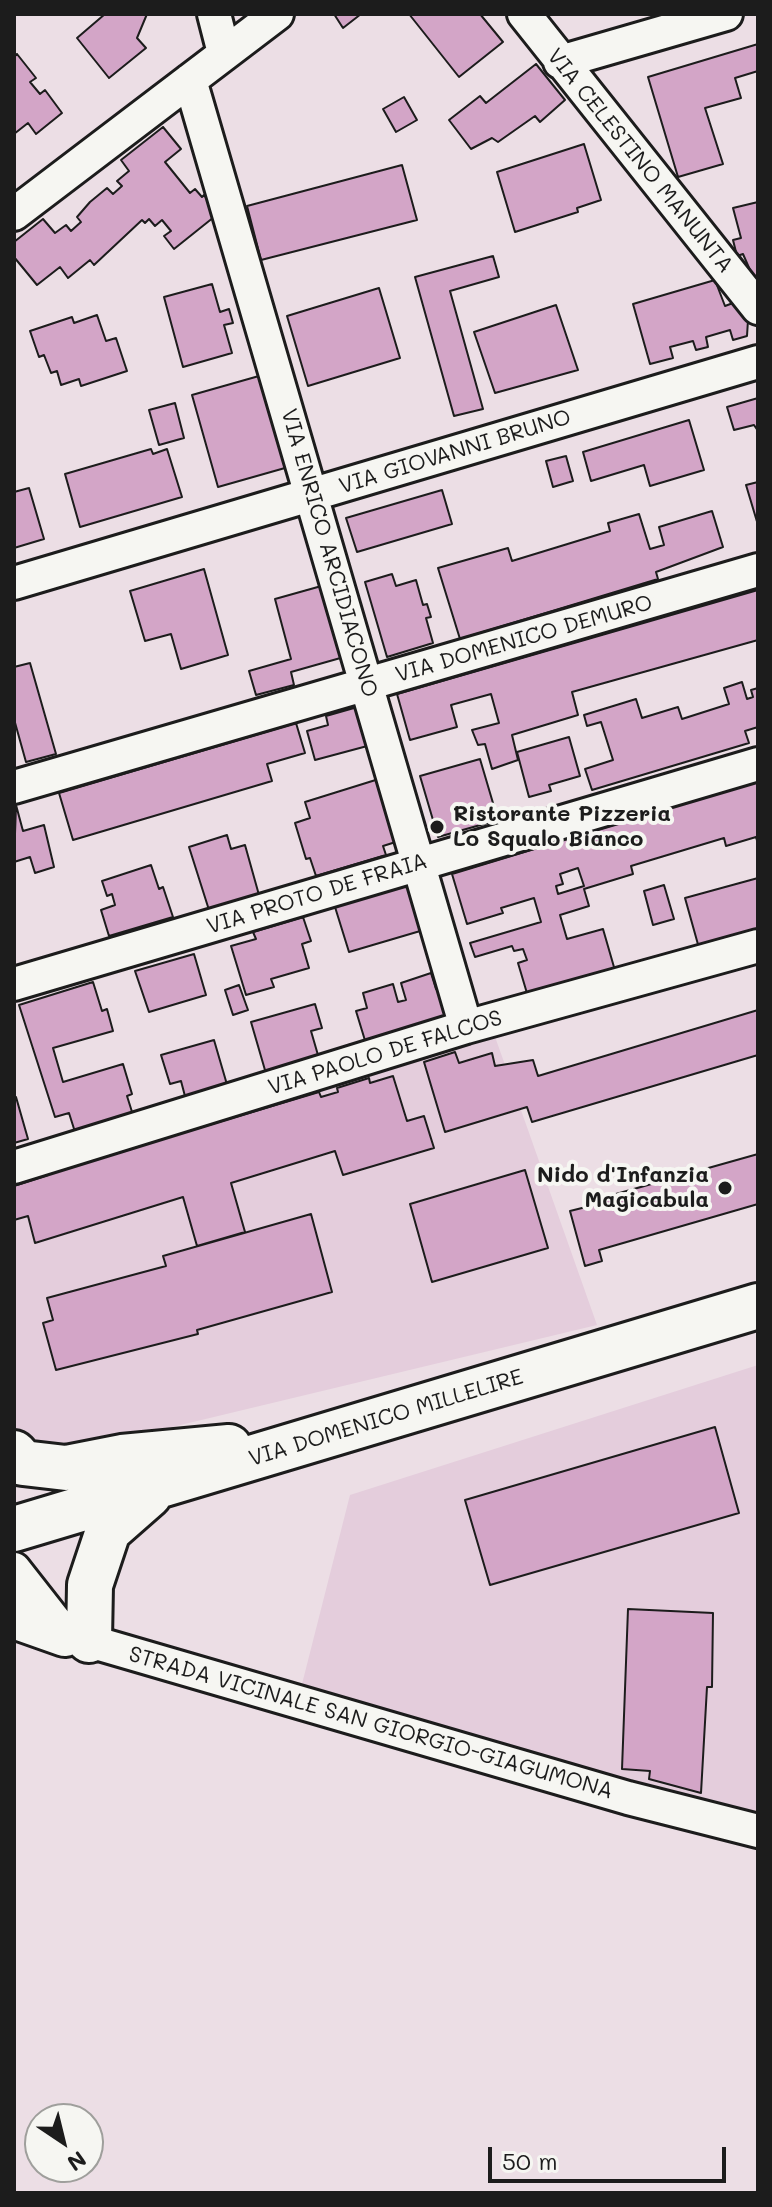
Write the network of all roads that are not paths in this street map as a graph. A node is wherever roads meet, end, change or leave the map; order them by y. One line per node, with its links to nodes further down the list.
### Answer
1 (214, 14): 5 (street)
2 (277, 14): 5 (street)
3 (524, 14): 6 (street, VIA CELESTINO MANUNTA)
4 (726, 14): 6 (street)
5 (224, 53): 7 (street)
6 (560, 62): 9 (street, VIA CELESTINO MANUNTA)
7 (190, 80): 8 (street); 11 (street, VIA ENRICO ARCIDIACONO)
8 (14, 214)
9 (758, 308)
10 (758, 362): 11 (street, VIA GIOVANNI BRUNO)
11 (312, 494): 13 (street, VIA GIOVANNI BRUNO); 14 (street, VIA ENRICO ARCIDIACONO)
12 (758, 570): 14 (street, VIA DOMENICO DEMURO)
13 (14, 583)
14 (367, 684): 16 (street, VIA DOMENICO DEMURO); 17 (street, VIA ENRICO ARCIDIACONO)
15 (758, 764): 17 (street, VIA PROTO DE FRAIA)
16 (14, 787)
17 (419, 864): 19 (street, VIA PROTO DE FRAIA); 20 (street, VIA ENRICO ARCIDIACONO)
18 (758, 946): 20 (street, VIA PAOLO DE FALCOS)
19 (14, 984)
20 (466, 1027): 21 (street, VIA PAOLO DE FALCOS)
21 (14, 1167)
22 (758, 1306): 23 (main road, VIA DOMENICO MILLELIRE)
23 (311, 1440): 24 (main road); 25 (main road, VIA DOMENICO MILLELIRE)
24 (14, 1453)
25 (157, 1489): 26 (main road, VIA DOMENICO MILLELIRE); 29 (main road)
26 (14, 1529)
27 (14, 1569): 29 (street)
28 (14, 1616): 29 (main road)
29 (77, 1637): 30 (street, STRADA VICINALE SAN GIORGIO-GIAGUMONA)
30 (758, 1831)

